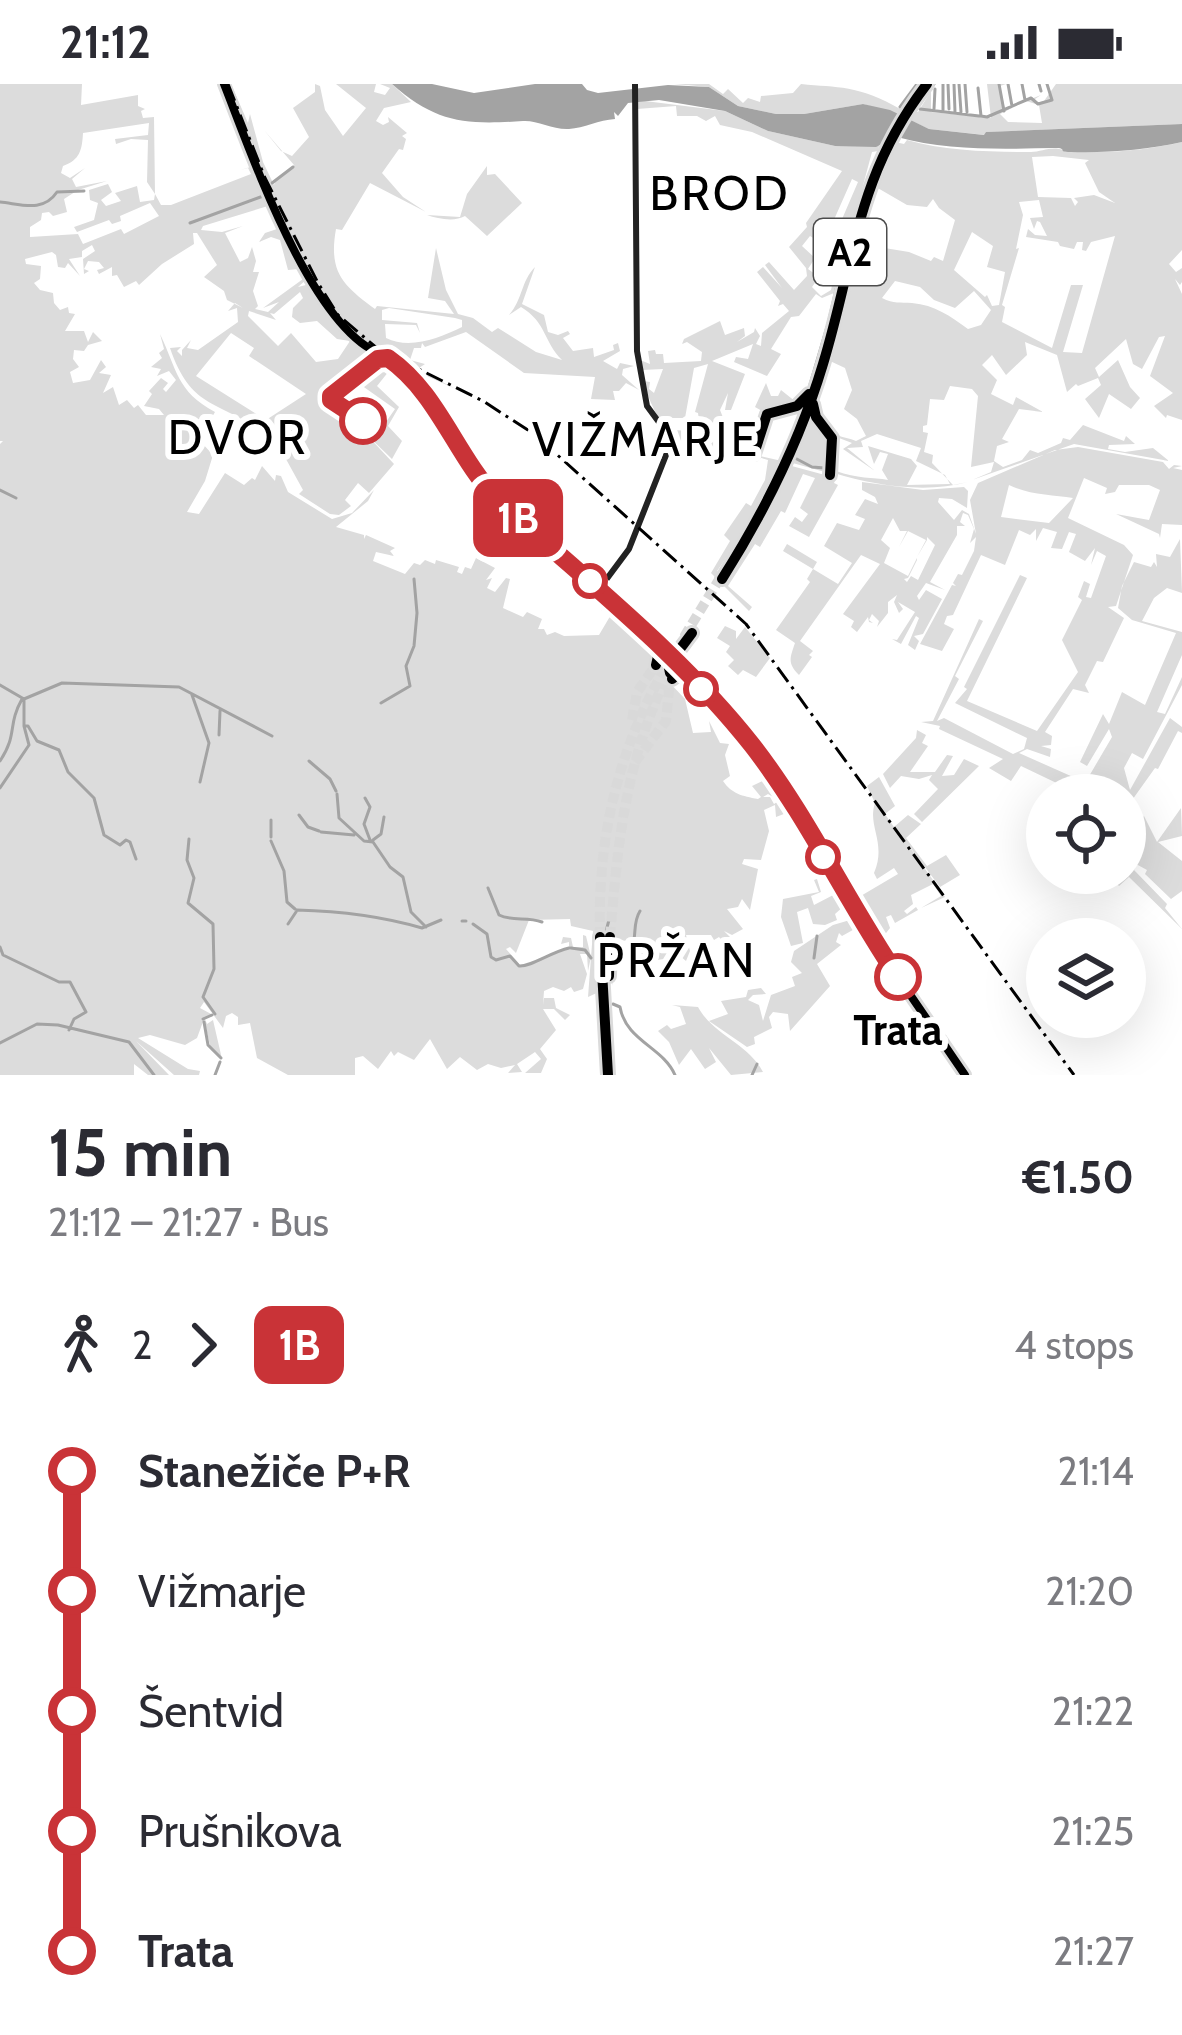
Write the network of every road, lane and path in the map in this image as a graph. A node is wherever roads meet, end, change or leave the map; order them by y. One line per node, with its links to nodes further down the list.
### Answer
1 (224, 84): 11 (main road)
2 (635, 84): 11 (main road)
3 (925, 84): 4 (highway, A2)
4 (815, 385): 5 (highway); 6 (highway); 7 (highway, A2)
5 (773, 410): 7 (highway); 8 (highway)
6 (829, 432): 7 (highway); 9 (highway)
7 (792, 447): 10 (highway, A2)
8 (759, 450)
9 (831, 471)
10 (721, 579)
11 (598, 591): 13 (main road)
12 (689, 632): 13 (highway)
13 (669, 662): 15 (main road); 18 (main road)
14 (605, 937): 17 (highway)
15 (873, 938): 16 (main road); 18 (main road)
16 (886, 939)
17 (610, 1075)
18 (963, 1075)

